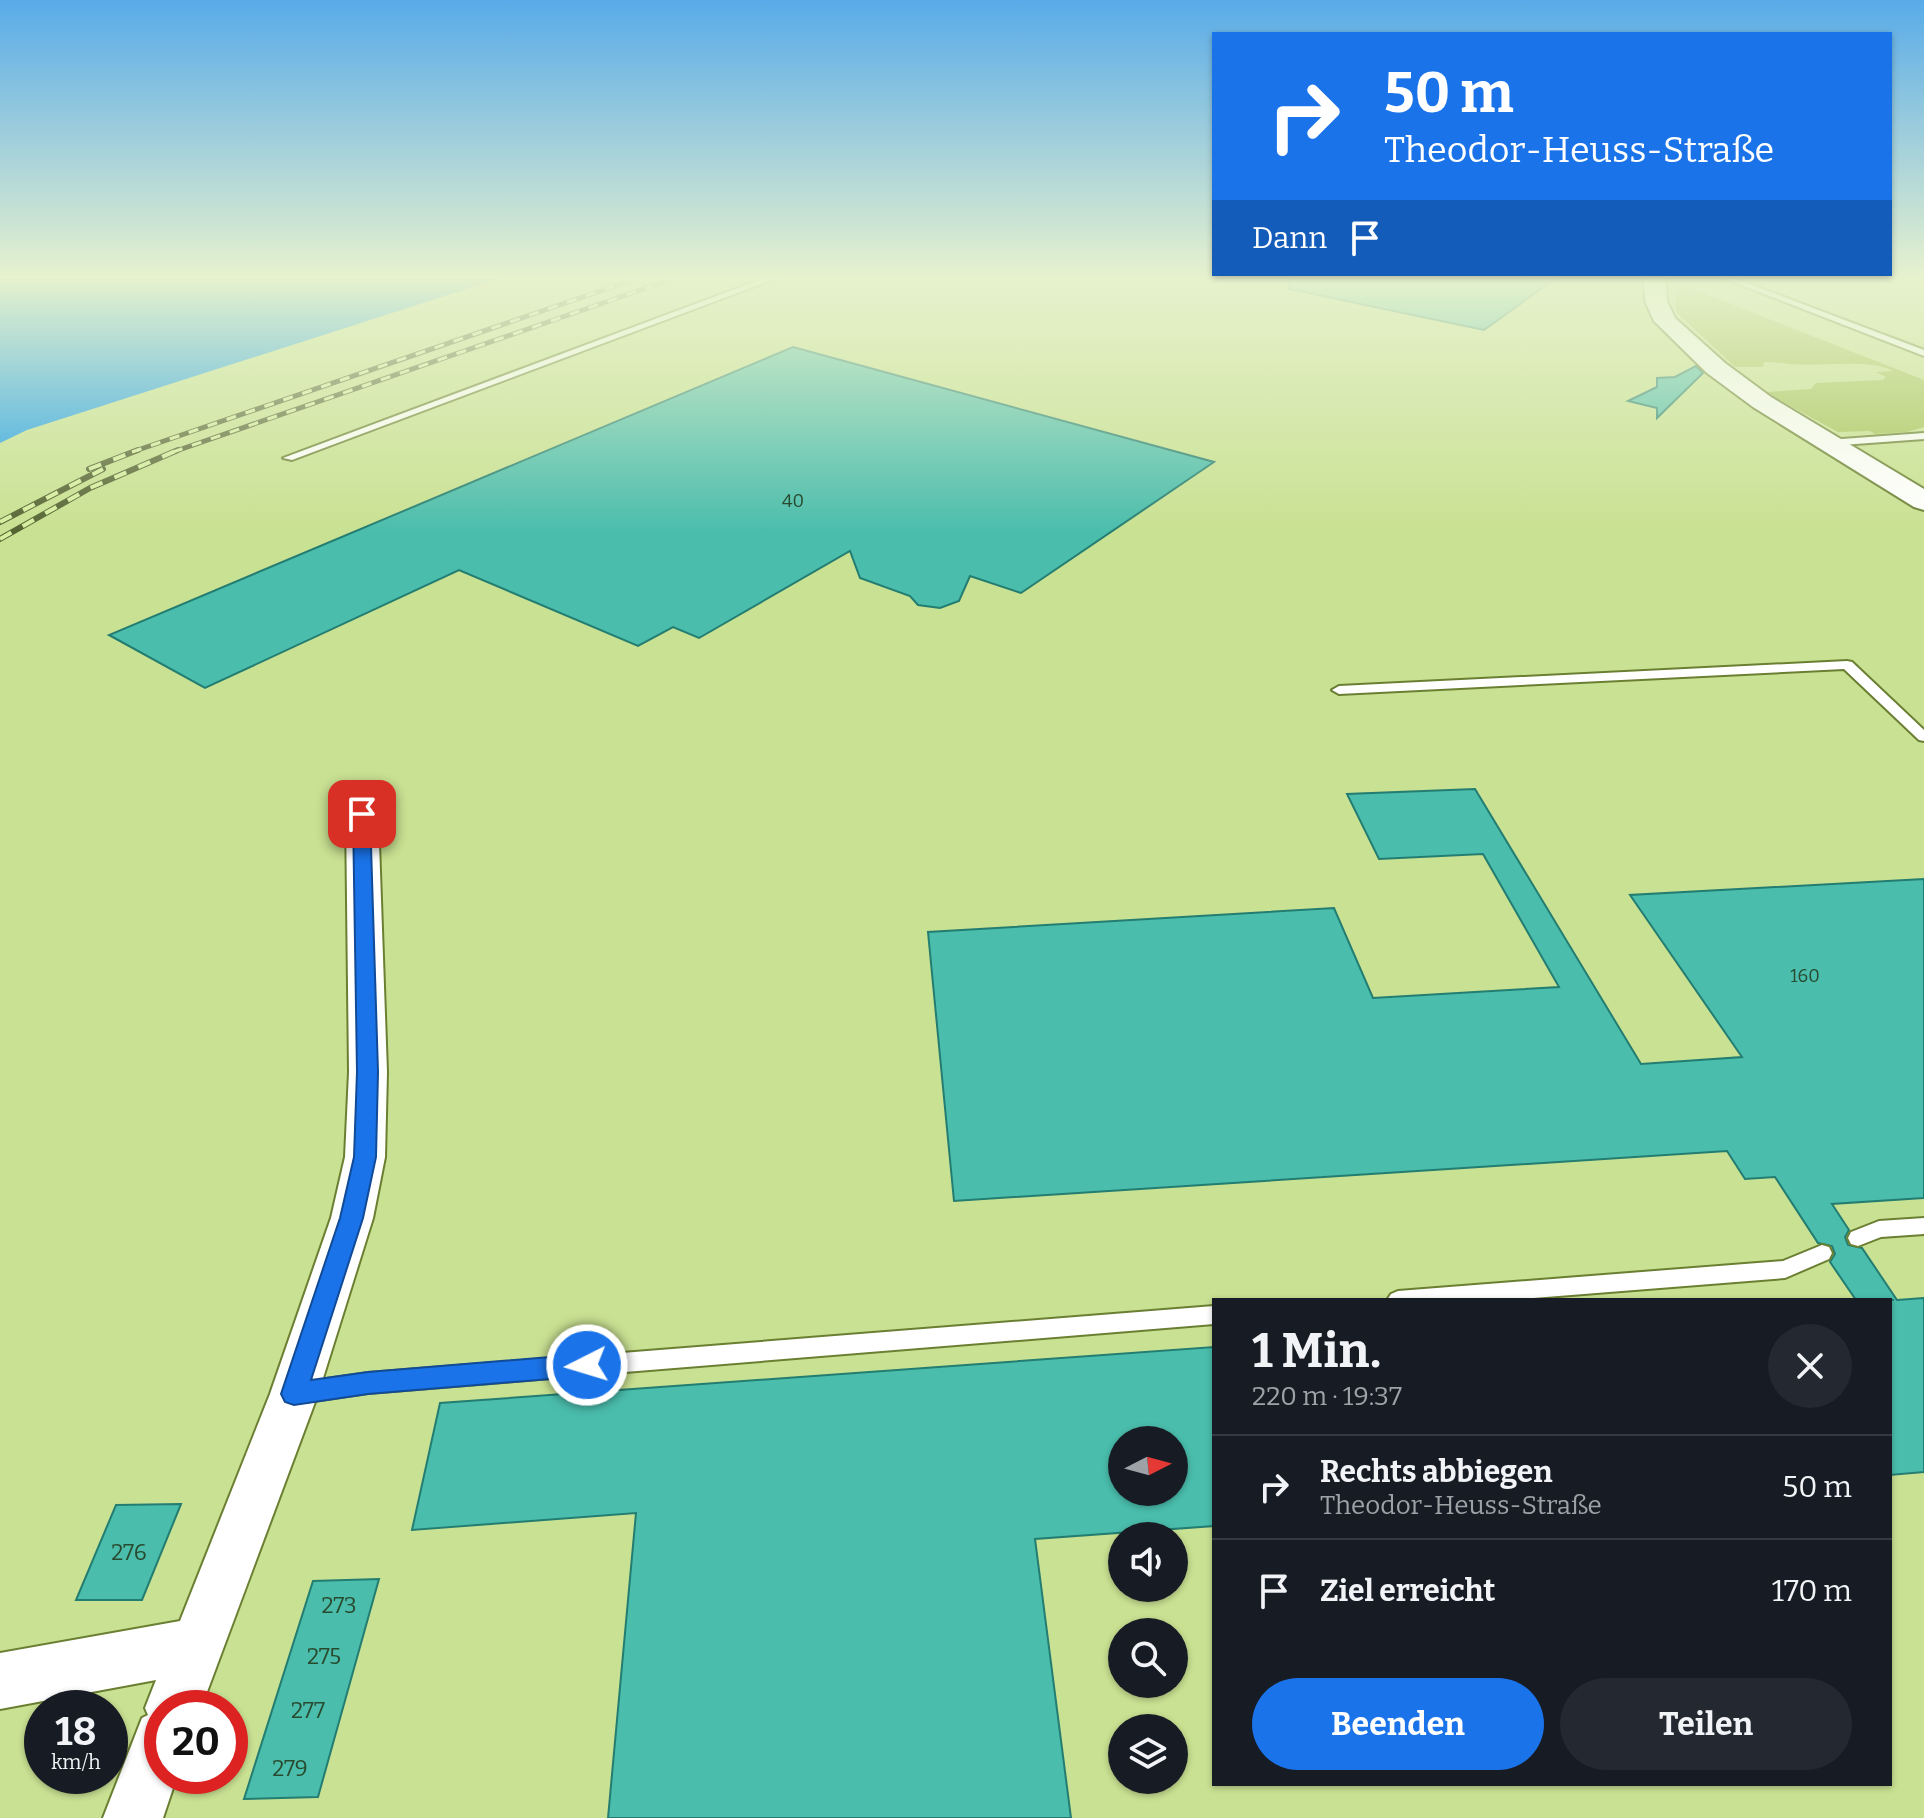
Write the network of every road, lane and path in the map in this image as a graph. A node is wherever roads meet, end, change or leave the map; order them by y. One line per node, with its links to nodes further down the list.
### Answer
1 (544, 363): 5 (lane)
2 (1712, 363): 4 (main road)
3 (1924, 436): 4 (lane)
4 (1828, 443): 6 (main road)
5 (288, 458)
6 (1924, 501)
7 (1339, 690): 8 (lane)
8 (1924, 737)
9 (362, 814): 15 (street)
10 (1924, 1226): 11 (lane)
11 (1858, 1238)
12 (1822, 1253): 13 (lane)
13 (1423, 1298)
14 (1212, 1315): 15 (lane)
15 (294, 1394): 16 (street)
16 (196, 1645): 17 (street); 18 (street)
17 (0, 1681)
18 (180, 1690)
19 (144, 1788): 20 (street)
20 (133, 1818)

